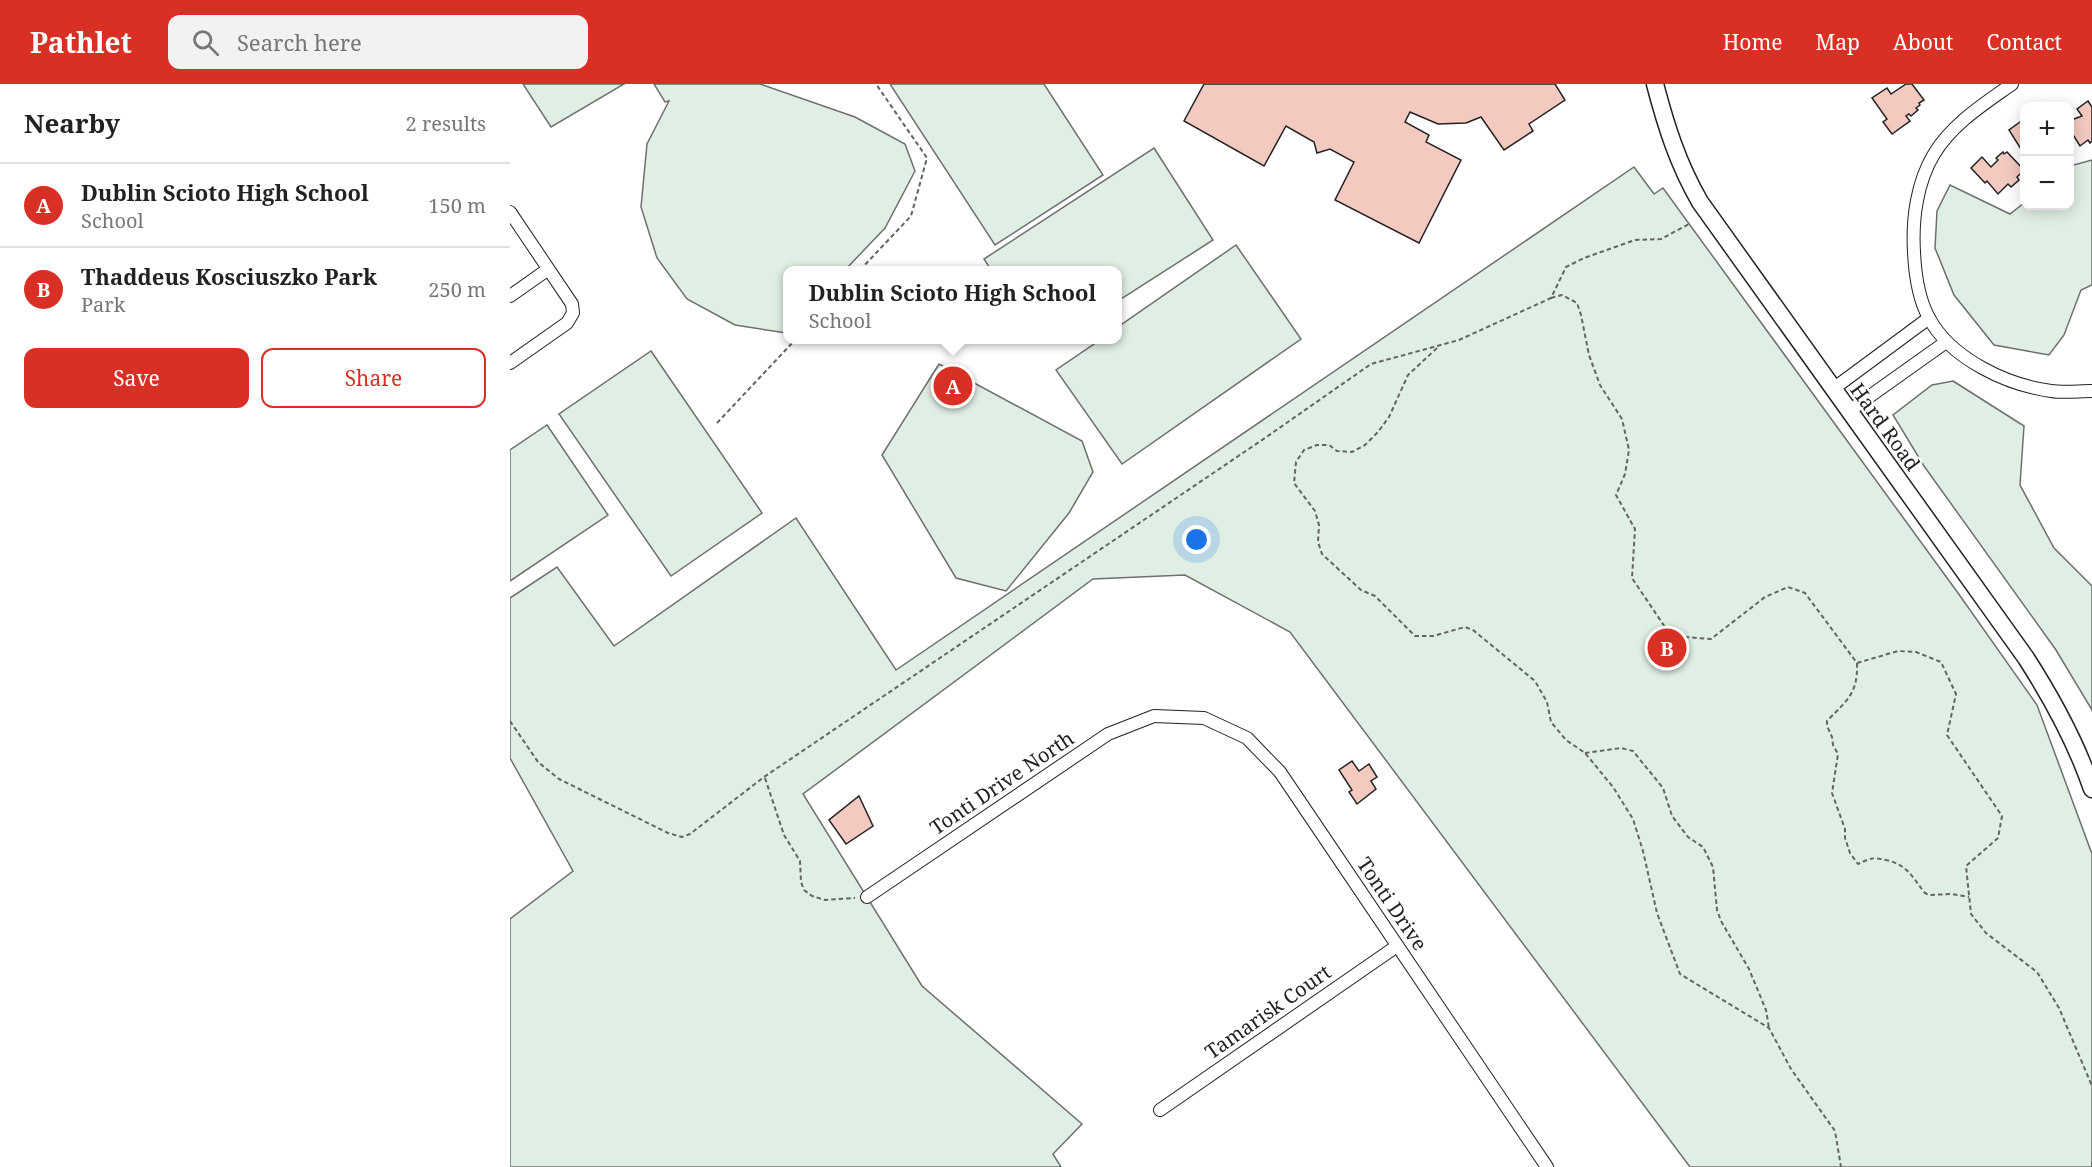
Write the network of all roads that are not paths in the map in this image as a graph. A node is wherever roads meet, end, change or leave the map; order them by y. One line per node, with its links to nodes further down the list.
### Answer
1 (1655, 84): 9 (main road, Hard Road)
2 (2012, 84): 6 (street)
3 (510, 212): 4 (street)
4 (547, 270): 5 (street); 8 (street)
5 (510, 296)
6 (1929, 318): 7 (street); 9 (street)
7 (1946, 342): 10 (street); 11 (street)
8 (510, 363)
9 (1833, 389): 11 (main road, Hard Road)
10 (2092, 391)
11 (1849, 411): 13 (main road, Hard Road)
12 (1167, 716): 14 (street, Tonti Drive North); 15 (street, Tonti Drive)
13 (2092, 789)
14 (867, 897)
15 (1397, 946): 16 (street, Tamarisk Court); 17 (street, Tonti Drive)
16 (1160, 1110)
17 (1547, 1167)

